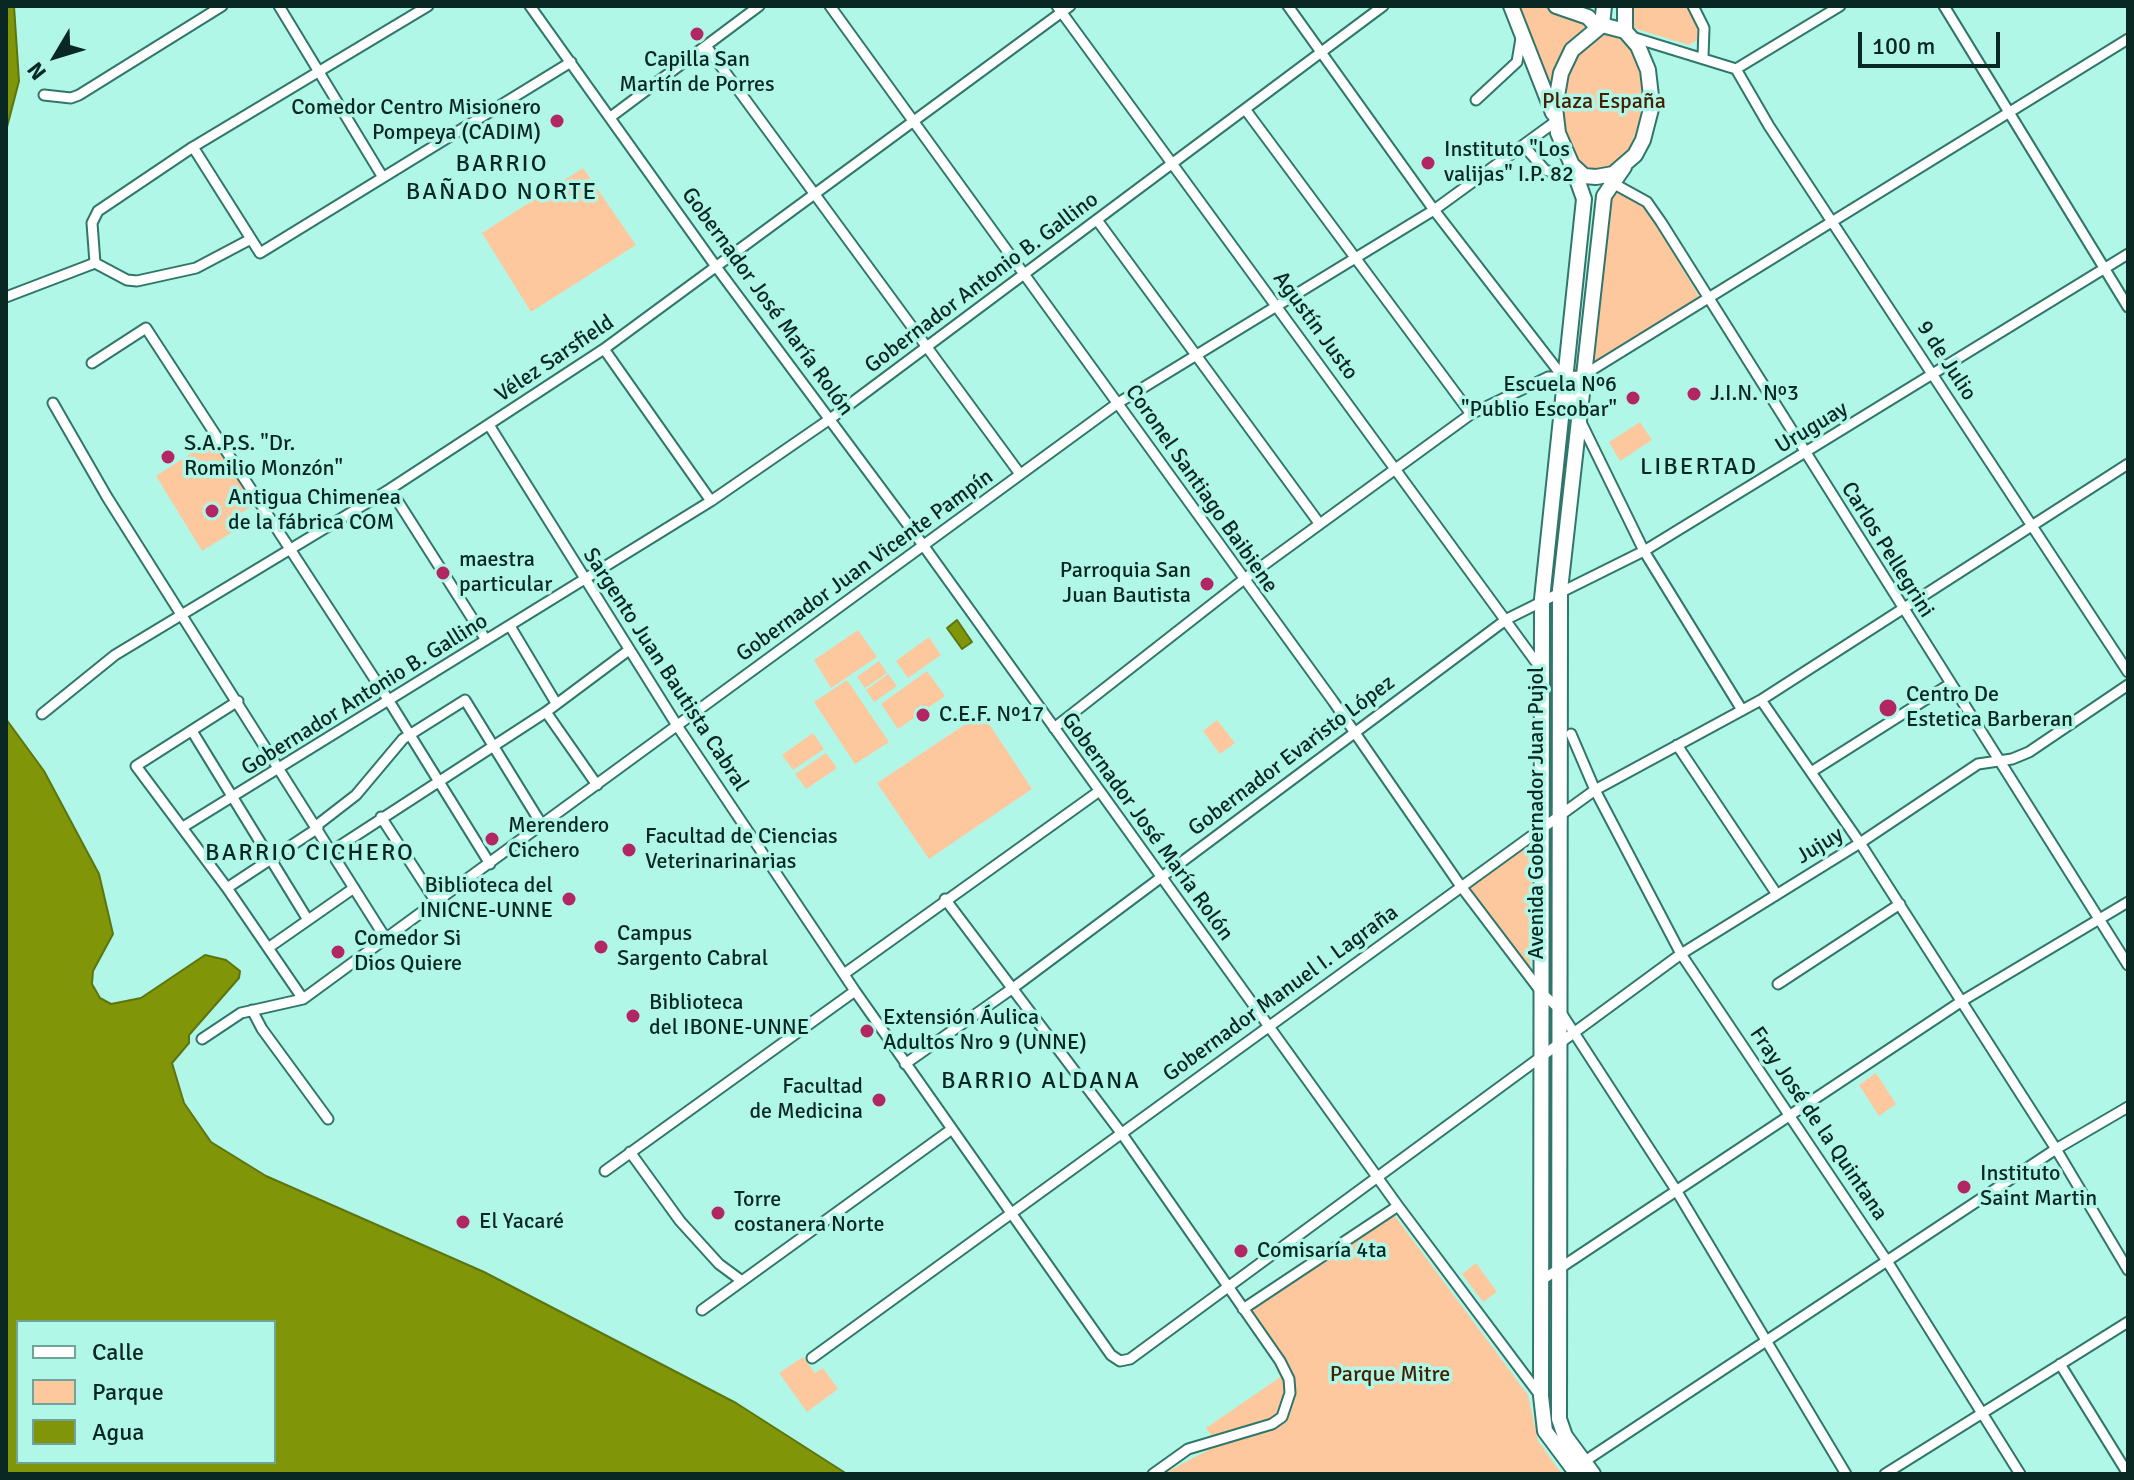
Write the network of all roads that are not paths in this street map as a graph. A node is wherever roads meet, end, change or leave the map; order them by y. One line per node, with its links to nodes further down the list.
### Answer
1 (222, 6): 27 (street)
2 (279, 6): 25 (street)
3 (428, 6): 25 (street)
4 (530, 6): 24 (street, Gobernador José María Rolón)
5 (759, 6): 21 (street)
6 (830, 6): 33 (street, Coronel Santiago Baibiene)
7 (1288, 6): 22 (street)
8 (1383, 6): 22 (street, Gobernador Antonio B. Gallino)
9 (1511, 6): 18 (main road)
10 (1556, 6): 17 (main road)
11 (1604, 6): 17 (main road)
12 (1625, 6): 19 (main road)
13 (1693, 6): 23 (street)
14 (1840, 6): 26 (street)
15 (1944, 6): 30 (street)
16 (1062, 8): 33 (street, Vélez Sarsfield); 36 (street, Agustín Justo)
17 (1599, 26): 19 (main road); 32 (main road)
18 (1522, 32): 28 (street); 32 (main road)
19 (1628, 34): 23 (street); 40 (main road)
20 (2128, 39): 30 (street)
21 (706, 46): 31 (street); 41 (street)
22 (1321, 53): 29 (street, Gobernador Antonio B. Gallino); 42 (street)
23 (1703, 57): 26 (street)
24 (571, 62): 31 (street, Gobernador José María Rolón); 38 (street)
25 (320, 69): 35 (street); 38 (street)
26 (1736, 69): 44 (street, 9 de Julio)
27 (44, 95)
28 (1476, 100)
29 (1245, 109): 36 (street, Gobernador Antonio B. Gallino); 47 (street)
30 (2008, 111): 44 (street); 50 (street)
31 (612, 116): 49 (street, Gobernador José María Rolón)
32 (1555, 120): 34 (street, Gobernador Juan Vicente Pampín); 37 (main road)
33 (913, 124): 41 (street, Vélez Sarsfield); 51 (street, Coronel Santiago Baibiene)
34 (1524, 146): 39 (street); 42 (street, Gobernador Juan Vicente Pampín)
35 (193, 147): 45 (street); 48 (street)
36 (1173, 163): 43 (street, Gobernador Antonio B. Gallino); 54 (street, Agustín Justo)
37 (1572, 165): 39 (main road, Avenida Gobernador Juan Pujol); 40 (main road)
38 (382, 176): 45 (street)
39 (1580, 181): 62 (main road, Avenida Gobernador Juan Pujol)
40 (1602, 181): 53 (street, Carlos Pellegrini); 61 (main road, Avenida Gobernador Juan Pujol)
41 (816, 196): 49 (street, Vélez Sarsfield); 56 (street)
42 (1434, 210): 47 (street, Gobernador Juan Vicente Pampín); 62 (street)
43 (1097, 220): 51 (street, Gobernador Antonio B. Gallino); 58 (street)
44 (1833, 221): 53 (street); 60 (street, 9 de Julio)
45 (249, 240): 48 (street)
46 (2128, 254): 50 (street, Uruguay)
47 (1356, 259): 54 (street, Gobernador Juan Vicente Pampín); 65 (street)
48 (95, 263): 52 (street)
49 (717, 268): 57 (street, Vélez Sarsfield); 67 (street, Gobernador José María Rolón)
50 (2104, 269): 55 (street); 60 (street, Uruguay)
51 (1023, 272): 56 (street, Gobernador Antonio B. Gallino); 64 (street, Coronel Santiago Baibiene)
52 (6, 297)
53 (1710, 299): 61 (street); 69 (street, Carlos Pellegrini)
54 (1278, 306): 58 (street, Gobernador Juan Vicente Pampín); 71 (street, Agustín Justo)
55 (2128, 307)
56 (928, 344): 67 (street, Gobernador Antonio B. Gallino); 72 (street)
57 (604, 349): 68 (street, Vélez Sarsfield); 74 (street)
58 (1197, 354): 64 (street, Gobernador Juan Vicente Pampín); 75 (street)
59 (92, 363): 79 (street)
60 (1934, 374): 69 (street, Uruguay); 76 (street, 9 de Julio)
61 (1582, 376): 62 (street); 66 (main road, Avenida Gobernador Juan Pujol)
62 (1563, 377): 65 (street); 66 (street); 83 (main road, Avenida Gobernador Juan Pujol)
63 (53, 403): 85 (street)
64 (1118, 403): 72 (street, Gobernador Juan Vicente Pampín); 80 (street, Coronel Santiago Baibiene)
65 (1471, 414): 71 (street)
66 (1578, 416): 78 (street); 82 (main road, Avenida Gobernador Juan Pujol)
67 (830, 419): 74 (street, Gobernador Antonio B. Gallino); 77 (street, Gobernador José María Rolón)
68 (489, 425): 73 (street, Vélez Sarsfield); 81 (street, Sargento Juan Bautista Cabral)
69 (1806, 452): 78 (street, Uruguay); 84 (street, Carlos Pellegrini)
70 (2128, 464): 76 (street, Gobernador Manuel I. Lagraña)
71 (1395, 467): 75 (street); 86 (street, Agustín Justo)
72 (1020, 474): 77 (street, Gobernador Juan Vicente Pampín)
73 (390, 489): 79 (street, Vélez Sarsfield); 88 (street)
74 (711, 501): 81 (street, Gobernador Antonio B. Gallino)
75 (1319, 523): 80 (street)
76 (2033, 525): 84 (street, Gobernador Manuel I. Lagraña); 91 (street, 9 de Julio)
77 (923, 545): 101 (street, Gobernador Juan Vicente Pampín); 102 (street, Gobernador José María Rolón)
78 (1644, 551): 82 (street, Uruguay); 98 (street)
79 (290, 552): 85 (street, Vélez Sarsfield); 96 (street)
80 (1243, 580): 102 (street); 104 (street, Coronel Santiago Baibiene)
81 (585, 581): 87 (street, Gobernador Antonio B. Gallino); 89 (street, Sargento Juan Bautista Cabral)
82 (1560, 590): 83 (street, Uruguay); 118 (main road, Avenida Gobernador Juan Pujol)
83 (1542, 599): 86 (street, Uruguay); 90 (main road, Avenida Gobernador Juan Pujol)
84 (1903, 610): 92 (street, Carlos Pellegrini); 94 (street, Gobernador Manuel I. Lagraña)
85 (184, 617): 95 (street); 100 (street, Vélez Sarsfield)
86 (1507, 619): 90 (street, Agustín Justo); 104 (street, Gobernador Evaristo López)
87 (510, 626): 88 (street, Gobernador Antonio B. Gallino); 97 (street)
88 (486, 640): 96 (street, Gobernador Antonio B. Gallino)
89 (629, 650): 97 (street); 101 (street, Sargento Juan Bautista Cabral)
90 (1541, 669): 118 (main road, Avenida Gobernador Juan Pujol)
91 (2128, 672)
92 (1950, 684): 109 (street, Carlos Pellegrini); 111 (street)
93 (2128, 685): 109 (street, Jujuy)
94 (1761, 700): 98 (street, Gobernador Manuel I. Lagraña); 111 (street)
95 (238, 701): 103 (street); 110 (street)
96 (389, 701): 105 (street); 110 (street, Gobernador Antonio B. Gallino)
97 (556, 703): 99 (street)
98 (1742, 710): 108 (street, Gobernador Manuel I. Lagraña)
99 (546, 712): 107 (street); 113 (street)
100 (42, 714)
101 (678, 727): 113 (street, Gobernador Juan Vicente Pampín); 141 (street, Sargento Juan Bautista Cabral)
102 (1054, 728): 115 (street, Gobernador José María Rolón)
103 (192, 731): 116 (street); 120 (street)
104 (1354, 731): 126 (street, Gobernador Evaristo López); 127 (street, Coronel Santiago Baibiene)
105 (409, 734): 107 (street); 112 (street); 121 (street)
106 (1571, 734): 114 (street, Fray José de la Quintana)
107 (492, 745): 112 (street); 119 (street)
108 (1677, 745): 114 (street, Gobernador Manuel I. Lagraña); 130 (street)
109 (2000, 762): 122 (street, Jujuy); 136 (street, Carlos Pellegrini)
110 (281, 768): 116 (street, Gobernador Antonio B. Gallino); 121 (street)
111 (1811, 772): 122 (street)
112 (438, 780): 117 (street); 125 (street)
113 (597, 785): 119 (street, Gobernador Juan Vicente Pampín)
114 (1595, 790): 118 (street, Gobernador Manuel I. Lagraña); 139 (street, Fray José de la Quintana)
115 (1098, 792): 126 (street, Gobernador José María Rolón); 131 (street)
116 (233, 798): 120 (street, Gobernador Antonio B. Gallino); 124 (street)
117 (381, 817): 123 (street); 132 (street)
118 (1549, 824): 127 (street, Gobernador Manuel I. Lagraña); 145 (main road, Avenida Gobernador Juan Pujol); 148 (main road, Avenida Gobernador Juan Pujol)
119 (542, 825): 125 (street, Gobernador Juan Vicente Pampín)
120 (183, 827): 128 (street)
121 (317, 827): 123 (street); 124 (street)
122 (1860, 843): 130 (street, Jujuy); 134 (street)
123 (332, 851): 129 (street)
124 (272, 861): 128 (street); 135 (street)
125 (490, 864): 132 (street, Gobernador Juan Vicente Pampín)
126 (1160, 878): 143 (street, Gobernador Evaristo López); 150 (street, Gobernador José María Rolón)
127 (1460, 885): 145 (street, Coronel Santiago Baibiene); 150 (street, Gobernador Manuel I. Lagraña)
128 (227, 888): 138 (street)
129 (354, 888): 135 (street); 137 (street)
130 (1776, 893): 139 (street, Jujuy)
131 (945, 899): 141 (street); 143 (street)
132 (436, 902): 137 (street, Gobernador Juan Vicente Pampín)
133 (2128, 902): 136 (street)
134 (1900, 904): 142 (street); 147 (street)
135 (308, 920): 138 (street)
136 (2100, 920): 140 (street, Carlos Pellegrini); 147 (street)
137 (386, 939): 146 (street, Gobernador Juan Vicente Pampín)
138 (268, 948): 146 (street)
139 (1681, 954): 151 (street, Jujuy); 157 (street, Fray José de la Quintana)
140 (2128, 965)
141 (844, 974): 144 (street, Sargento Juan Bautista Cabral)
142 (1778, 984)
143 (1013, 988): 155 (street, Gobernador Evaristo López); 160 (street)
144 (855, 991): 155 (street, Sargento Juan Bautista Cabral); 162 (street)
145 (1542, 993): 148 (street, Coronel Santiago Baibiene); 154 (main road, Avenida Gobernador Juan Pujol)
146 (303, 999): 149 (street, Gobernador Juan Vicente Pampín)
147 (1962, 1001): 157 (street); 161 (street)
148 (1558, 1008): 151 (street, Coronel Santiago Baibiene); 153 (main road, Avenida Gobernador Juan Pujol)
149 (252, 1010): 152 (street, Gobernador Juan Vicente Pampín); 158 (street)
150 (1268, 1026): 160 (street, Gobernador Manuel I. Lagraña); 164 (street, Gobernador José María Rolón)
151 (1572, 1033): 153 (street, Jujuy); 165 (street, Coronel Santiago Baibiene)
152 (202, 1039)
153 (1558, 1044): 154 (street, Jujuy); 169 (main road, Avenida Gobernador Juan Pujol)
154 (1541, 1058): 164 (street, Jujuy); 171 (main road, Avenida Gobernador Juan Pujol)
155 (905, 1064): 159 (street, Sargento Juan Bautista Cabral)
156 (2128, 1107): 161 (street)
157 (1790, 1114): 165 (street); 168 (street, Fray José de la Quintana)
158 (328, 1119)
159 (952, 1129): 167 (street, Sargento Juan Bautista Cabral); 172 (street)
160 (1122, 1134): 167 (street, Gobernador Manuel I. Lagraña); 173 (street)
161 (2056, 1149): 168 (street); 170 (street)
162 (630, 1152): 163 (street); 172 (street)
163 (605, 1171)
164 (1377, 1177): 166 (street, Gobernador José María Rolón); 173 (street, Jujuy)
165 (1676, 1190): 169 (street); 177 (street, Coronel Santiago Baibiene)
166 (1398, 1206): 174 (street); 181 (street, Gobernador José María Rolón)
167 (1012, 1215): 178 (street, Gobernador Manuel I. Lagraña); 179 (street, Sargento Juan Bautista Cabral)
168 (1887, 1261): 177 (street); 182 (street, Fray José de la Quintana)
169 (1560, 1268): 171 (street); 183 (main road, Avenida Gobernador Juan Pujol)
170 (2128, 1270)
171 (1542, 1280): 181 (main road, Avenida Gobernador Juan Pujol)
172 (742, 1281): 175 (street)
173 (1227, 1287): 174 (street); 179 (street, Jujuy)
174 (1243, 1309): 184 (street)
175 (702, 1310)
176 (2128, 1322): 180 (street)
177 (1766, 1340): 183 (street); 185 (street, Coronel Santiago Baibiene)
178 (812, 1358)
179 (1120, 1361)
180 (2060, 1364): 182 (street); 188 (street)
181 (1541, 1396): 183 (main road, Avenida Gobernador Juan Pujol)
182 (1982, 1414): 186 (street); 187 (street, Fray José de la Quintana)
183 (1582, 1470)
184 (1153, 1474)
185 (1846, 1474)
186 (1885, 1474)
187 (2020, 1474)
188 (2128, 1474)

